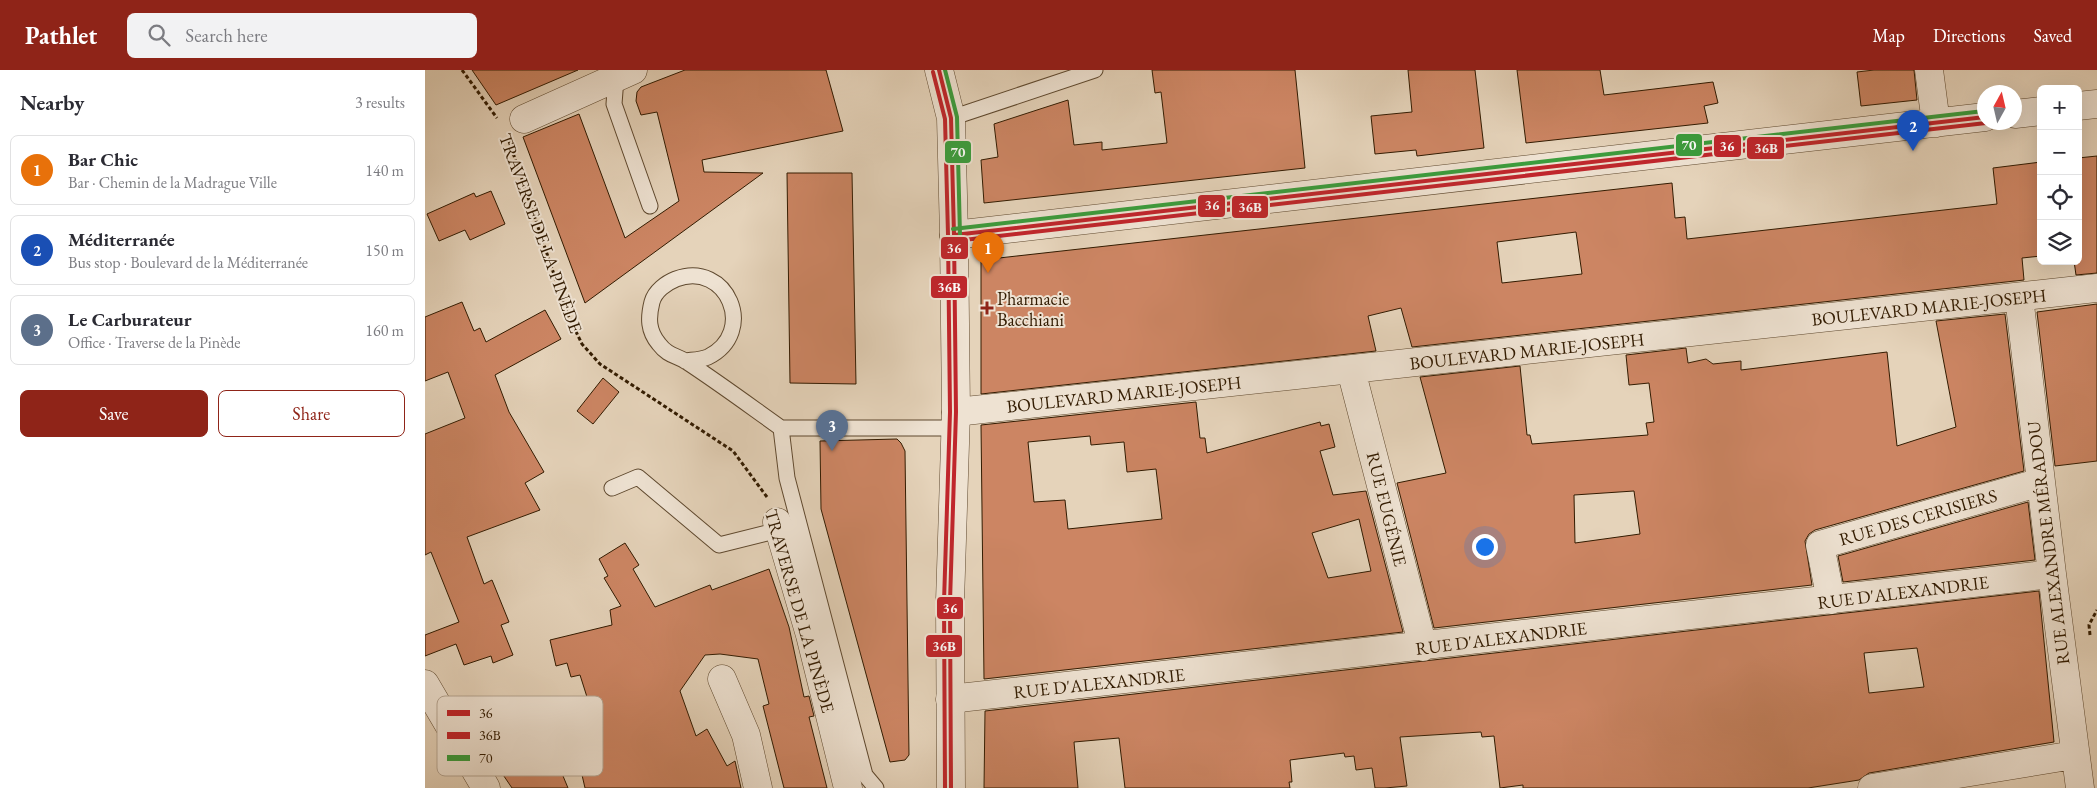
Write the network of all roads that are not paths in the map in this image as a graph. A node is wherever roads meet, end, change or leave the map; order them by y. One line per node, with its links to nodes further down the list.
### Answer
1 (939, 70): 9 (street)
2 (1095, 70): 9 (lane)
3 (1929, 70): 11 (street)
4 (624, 74): 12 (street); 13 (lane)
5 (2097, 104): 6 (street)
6 (2082, 106)
7 (2037, 111): 8 (street)
8 (2022, 113)
9 (951, 118): 14 (street)
10 (1977, 118): 11 (street)
11 (1936, 123): 14 (street)
12 (510, 126)
13 (649, 206)
14 (954, 235): 19 (street)
15 (2097, 288): 16 (street, BOULEVARD MARIE-JOSEPH)
16 (2019, 297): 18 (street, BOULEVARD MARIE-JOSEPH); 21 (street, RUE ALEXANDRE MÉRADOU)
17 (685, 361): 17 (lane); 20 (lane)
18 (1351, 370): 19 (street, BOULEVARD MARIE-JOSEPH); 26 (street, RUE EUGÉNIE)
19 (956, 420): 20 (lane); 29 (street)
20 (781, 428): 36 (lane)
21 (2041, 482): 24 (street, RUE ALEXANDRE MÉRADOU); 25 (street, RUE DES CERISIERS)
22 (612, 488): 23 (lane)
23 (778, 526): 35 (street, TRAVERSE DE LA PINÈDE)
24 (2052, 574): 25 (street, RUE D'ALEXANDRIE); 31 (street, RUE ALEXANDRE MÉRADOU)
25 (1831, 600): 26 (street, RUE D'ALEXANDRIE)
26 (1423, 648): 29 (street, RUE D'ALEXANDRIE)
27 (722, 679): 34 (street)
28 (425, 684): 30 (street)
29 (950, 699): 37 (street)
30 (437, 704)
31 (2074, 755): 38 (street); 39 (street, RUE ALEXANDRE MÉRADOU)
32 (479, 776): 33 (street)
33 (486, 788)
34 (758, 788)
35 (848, 788)
36 (876, 788)
37 (951, 788)
38 (1872, 788)
39 (2080, 788)

